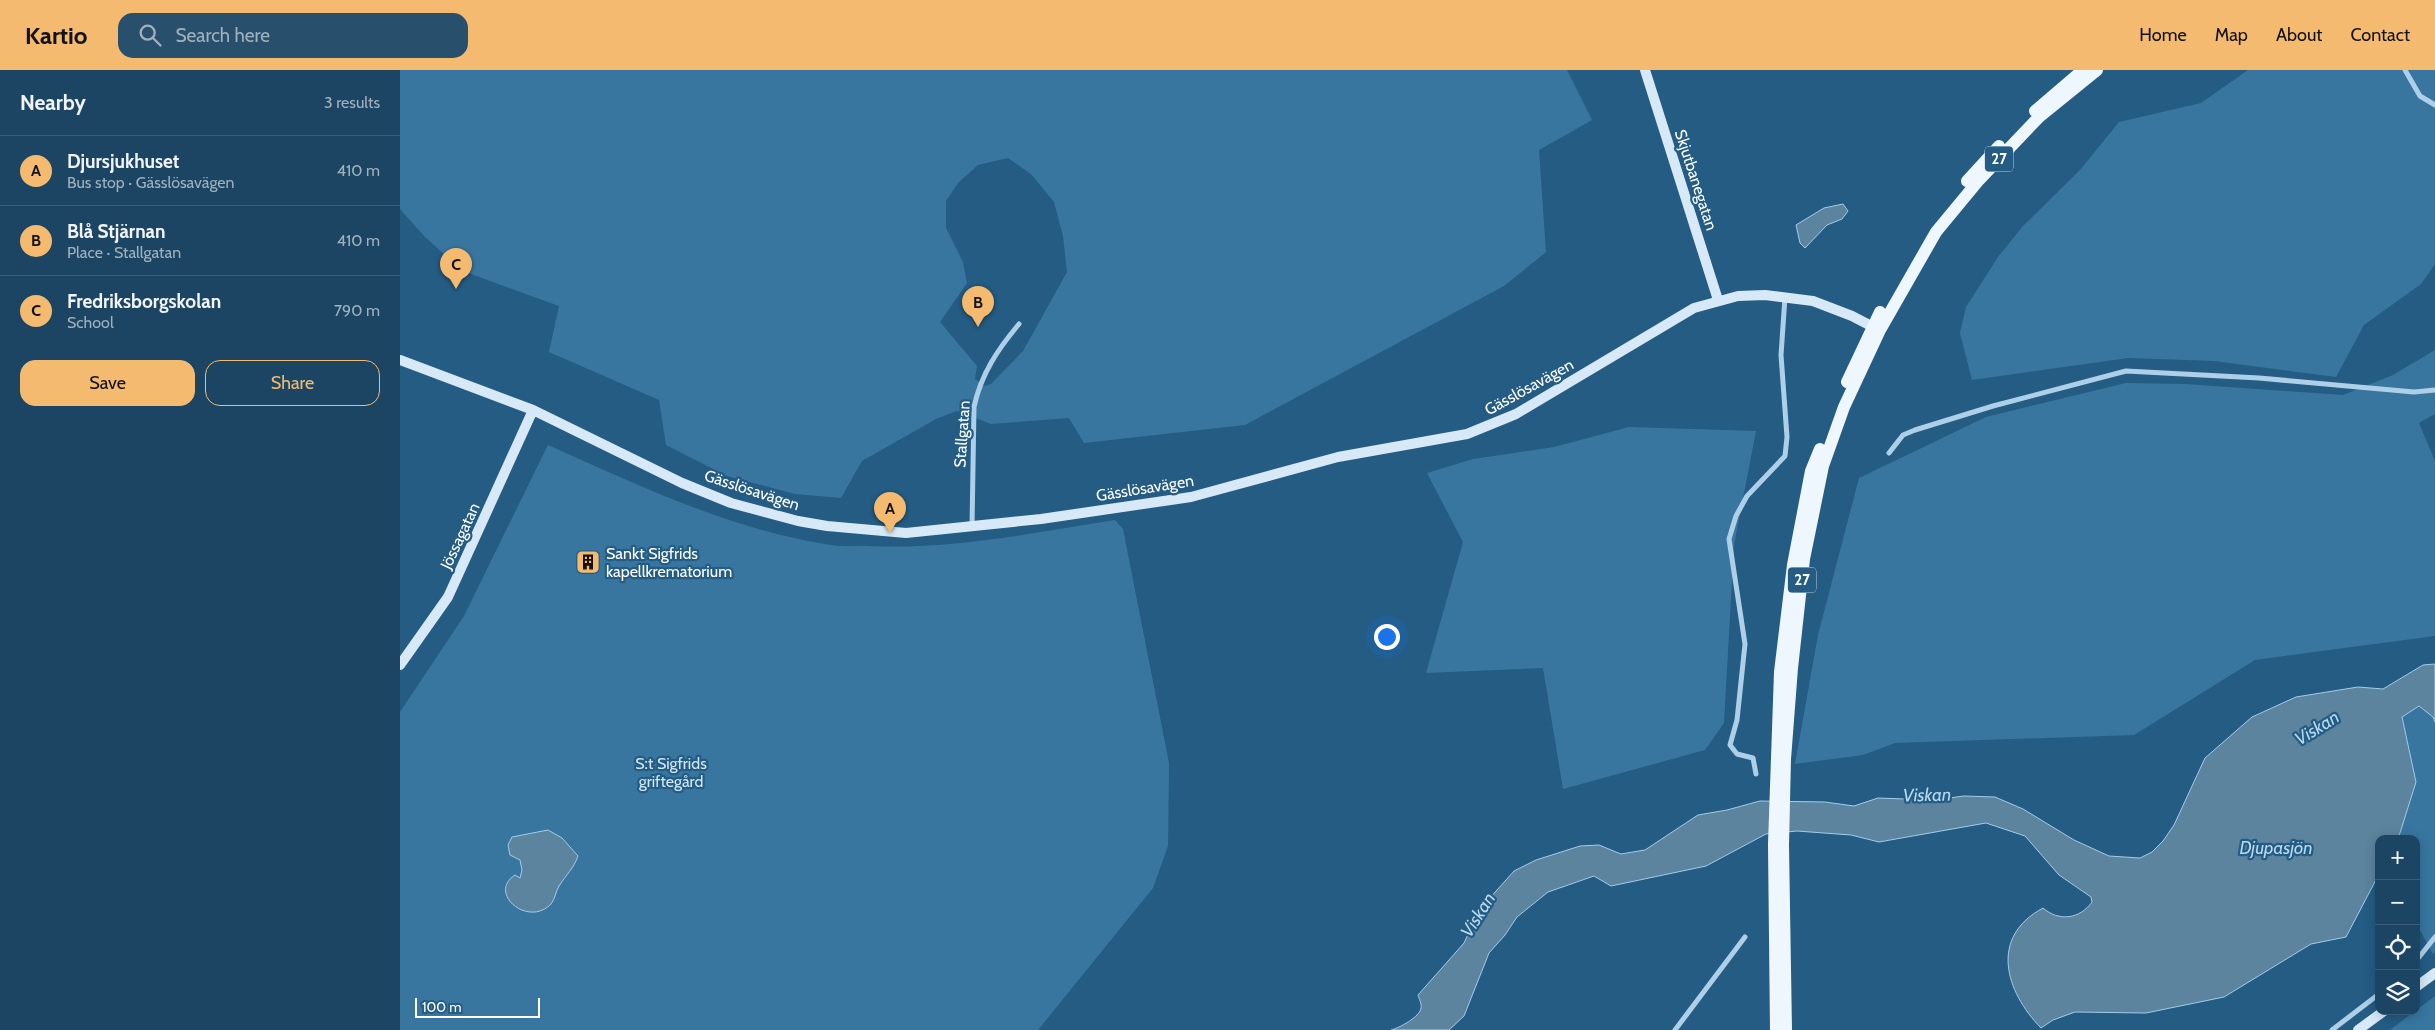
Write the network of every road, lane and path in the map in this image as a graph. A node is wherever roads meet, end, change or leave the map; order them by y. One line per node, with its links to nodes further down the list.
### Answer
1 (1645, 70): 7 (street, Skjutbanegatan)
2 (2083, 70): 9 (main road, 27)
3 (2097, 70): 9 (main road, 27)
4 (2405, 70): 5 (street)
5 (2435, 105)
6 (1785, 296): 7 (street, Gässlösavägen); 9 (street, Gässlösavägen); 16 (street)
7 (1718, 300): 14 (street, Gässlösavägen)
8 (1019, 324): 14 (street, Stallgatan)
9 (1876, 328): 23 (main road, 27)
10 (400, 360): 12 (street, Gässlösavägen)
11 (2435, 390): 13 (street)
12 (533, 410): 14 (street, Gässlösavägen); 15 (street, Jössagatan)
13 (1889, 453)
14 (972, 527)
15 (400, 666)
16 (1756, 774)
17 (1745, 937): 25 (street)
18 (2435, 937): 19 (street)
19 (2420, 956)
20 (2435, 973): 21 (street)
21 (2420, 984)
22 (2375, 997): 29 (street)
23 (1780, 1008): 26 (main road); 27 (main road, 27); 28 (main road)
24 (2379, 1015): 30 (street)
25 (1675, 1030)
26 (1777, 1030)
27 (1786, 1030)
28 (1792, 1030)
29 (2332, 1030)
30 (2358, 1030)

